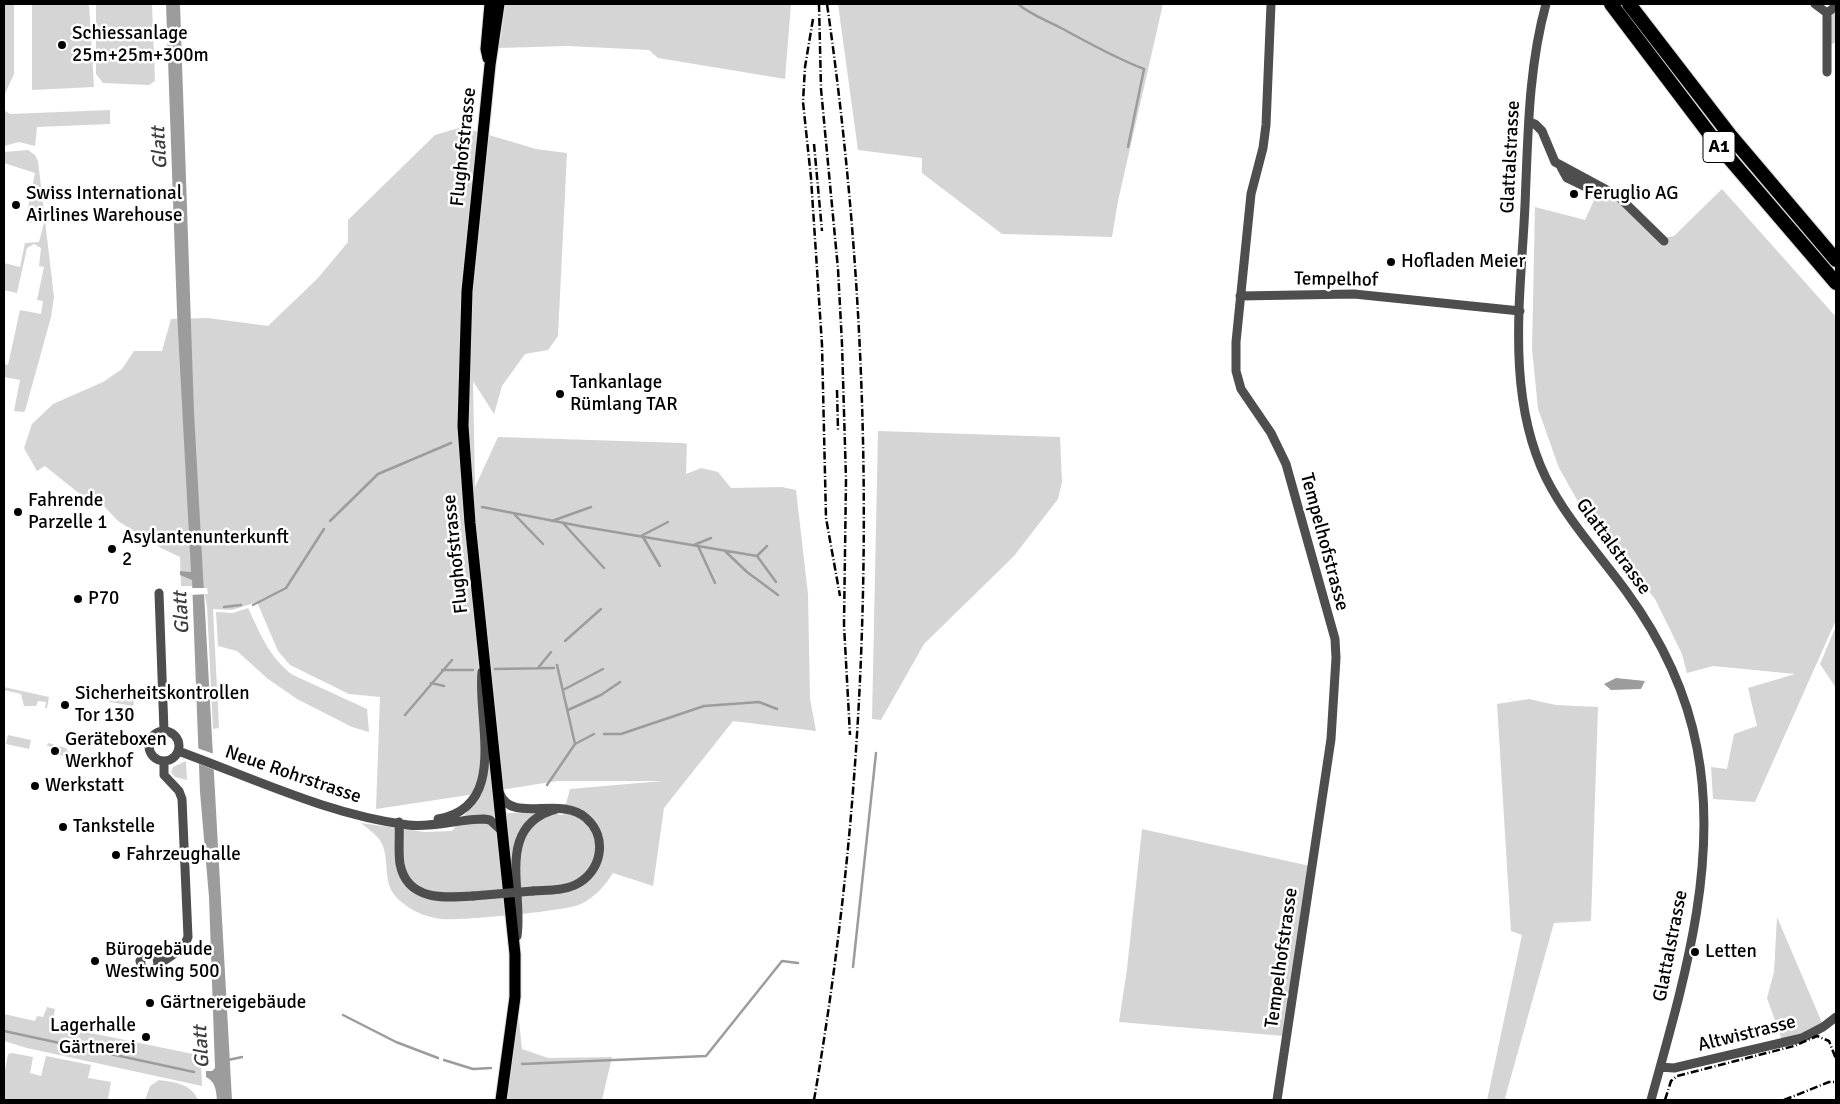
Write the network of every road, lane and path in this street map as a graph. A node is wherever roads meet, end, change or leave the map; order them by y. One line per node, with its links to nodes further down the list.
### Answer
1 (490, 4): 10 (main road)
2 (499, 4): 10 (main road, Flughofstrasse)
3 (1271, 4): 18 (street, Tempelhofstrasse)
4 (1546, 4): 12 (street, Glattalstrasse)
5 (1611, 4): 17 (highway, A1)
6 (1630, 4): 16 (highway, A1)
7 (1815, 4): 9 (street)
8 (1836, 6): 9 (street)
9 (1827, 13): 11 (street)
10 (490, 65): 21 (main road, Flughofstrasse)
11 (1827, 72)
12 (1529, 122): 13 (street); 19 (street, Glattalstrasse)
13 (1562, 167): 14 (street); 15 (street)
14 (1590, 188)
15 (1664, 241)
16 (1836, 260)
17 (1836, 283)
18 (1240, 296): 19 (street, Tempelhof); 34 (street, Tempelhofstrasse)
19 (1520, 311): 32 (street, Glattalstrasse)
20 (159, 594): 22 (street)
21 (484, 654): 25 (main road, Flughofstrasse); 27 (street, Neue Rohrstrasse)
22 (164, 731): 23 (street); 24 (street)
23 (182, 752): 24 (street); 27 (street, Neue Rohrstrasse)
24 (164, 761): 30 (street)
25 (498, 788): 26 (street); 28 (main road, Flughofstrasse)
26 (559, 809): 27 (street, bridge); 29 (street)
27 (399, 822): 28 (street, Neue Rohrstrasse)
28 (502, 831): 29 (main road, Flughofstrasse)
29 (515, 954): 33 (main road, Flughofstrasse)
30 (158, 964)
31 (1836, 1017): 32 (street, Altwistrasse)
32 (1660, 1067): 35 (street, Glattalstrasse)
33 (501, 1100)
34 (1278, 1100)
35 (1651, 1100)

